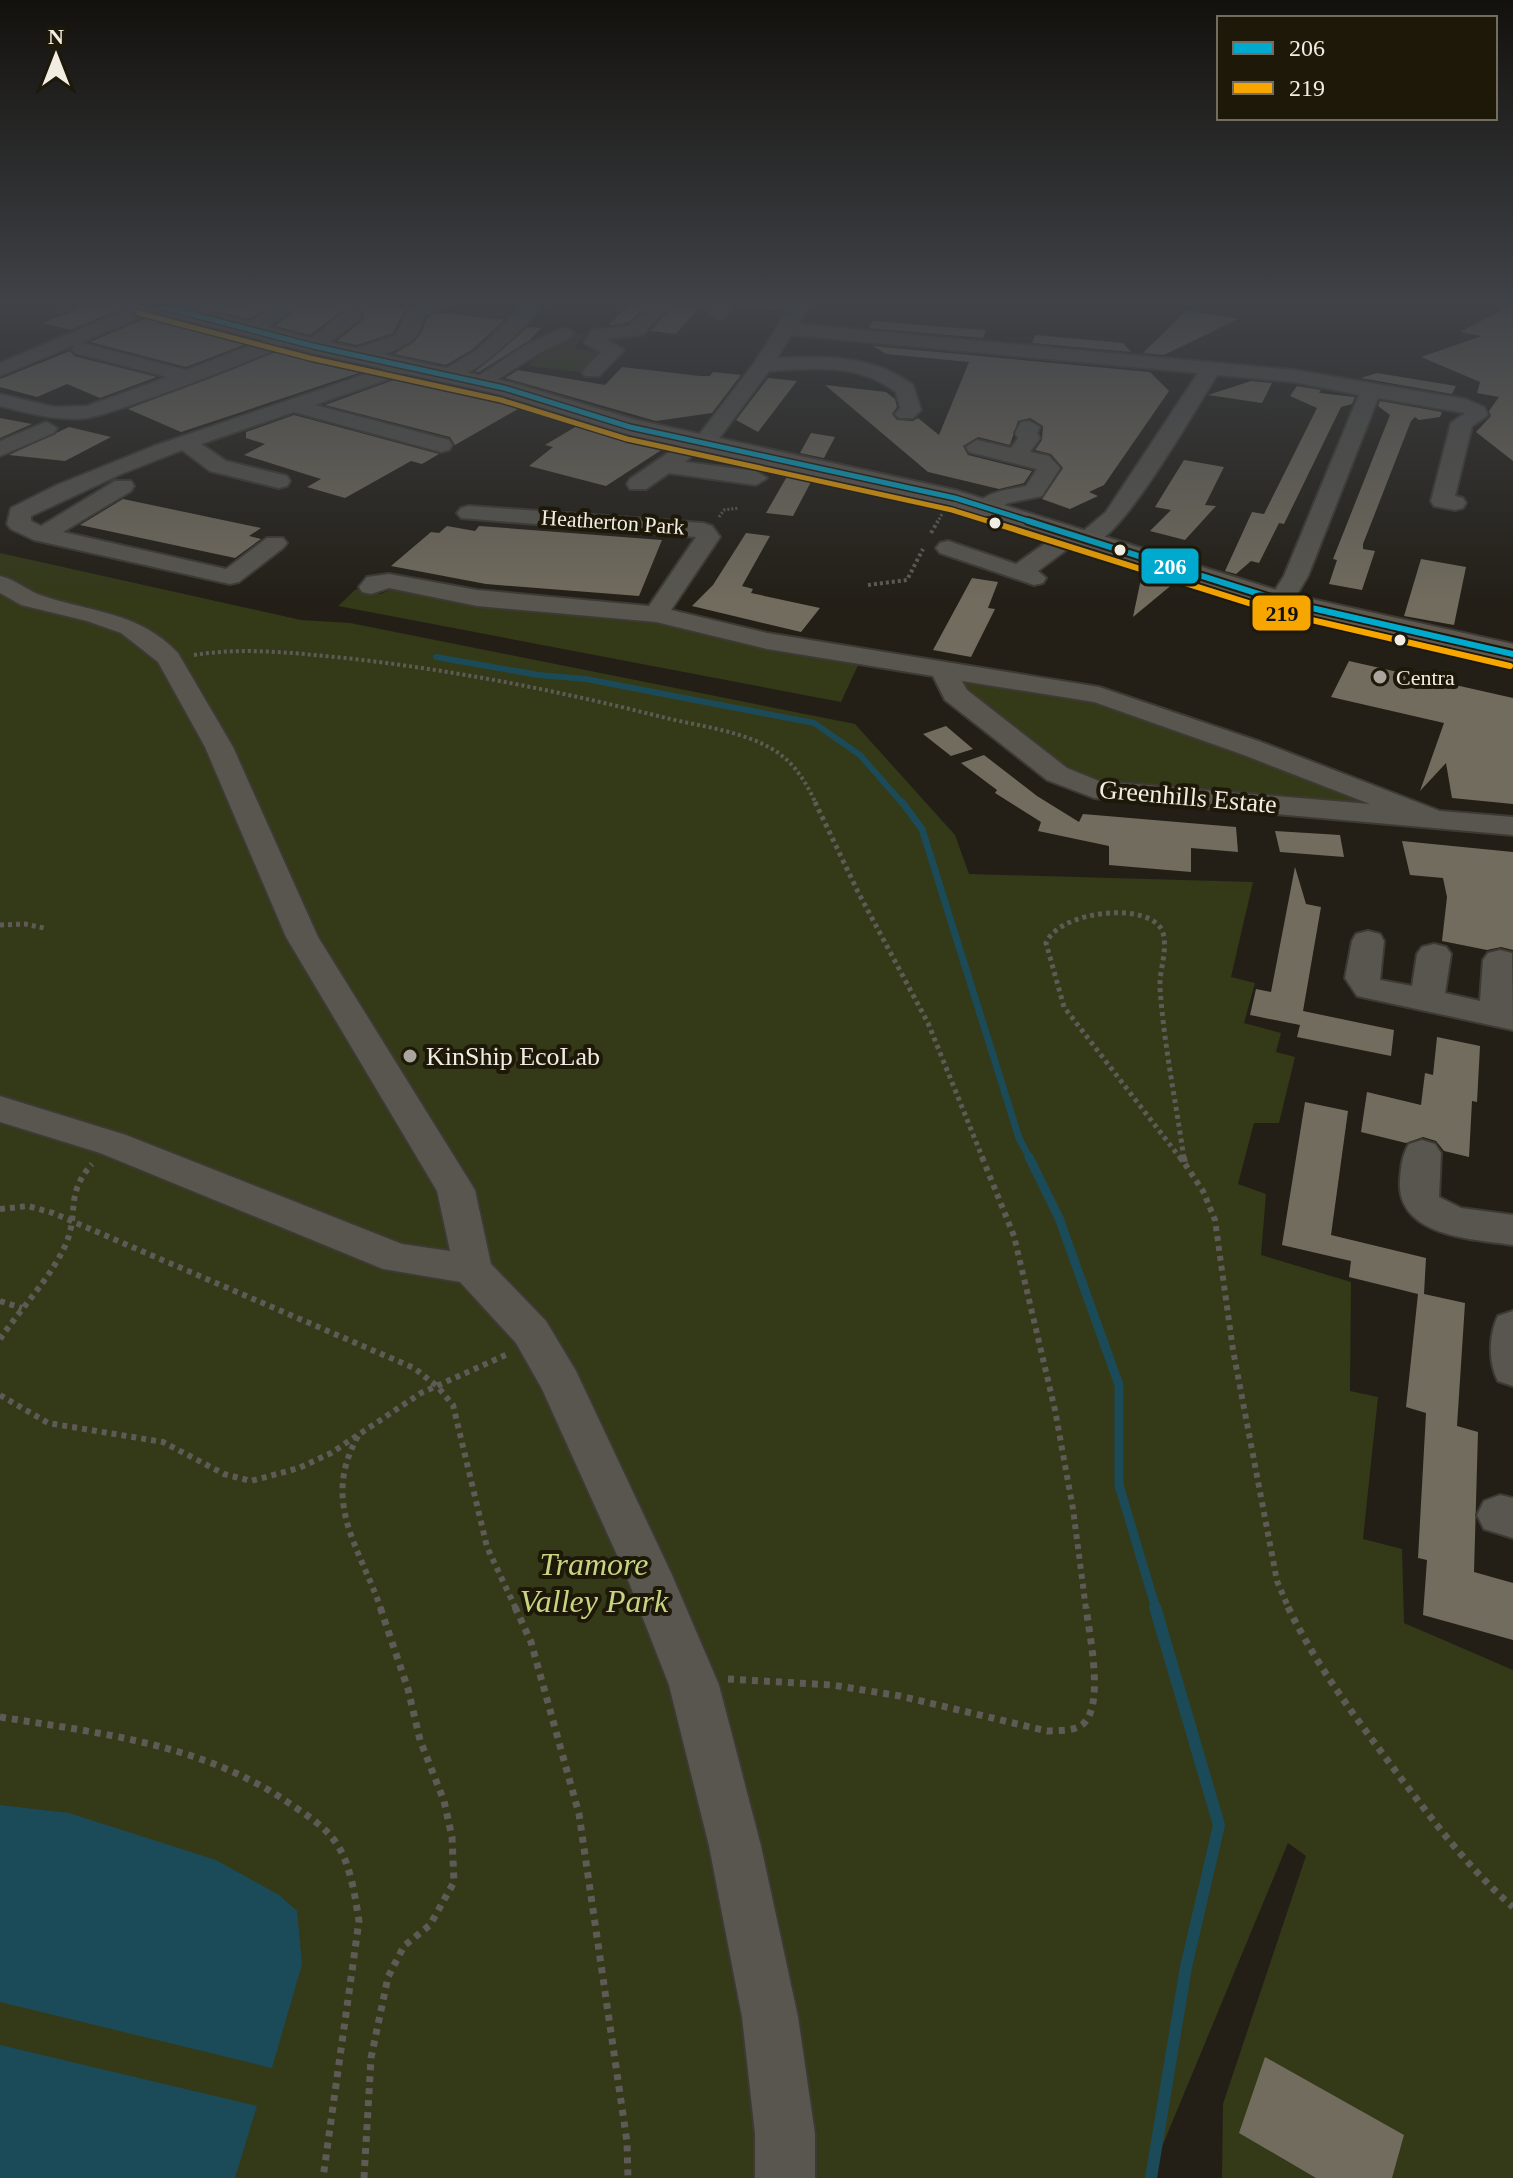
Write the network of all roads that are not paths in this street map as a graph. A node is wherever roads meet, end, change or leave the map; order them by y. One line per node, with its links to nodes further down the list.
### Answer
1 (11, 403): 2 (street)
2 (113, 403)
3 (305, 403): 10 (street)
4 (549, 403): 17 (main road)
5 (732, 403): 17 (street)
6 (915, 403): 11 (street)
7 (1189, 403): 30 (street)
8 (1366, 403): 35 (street)
9 (1449, 403): 25 (street)
10 (296, 406): 14 (street); 15 (street)
11 (909, 412)
12 (1029, 427): 19 (street)
13 (46, 428): 18 (street)
14 (186, 443): 22 (street); 29 (street)
15 (441, 445)
16 (977, 447): 19 (street)
17 (694, 448): 20 (street); 21 (main road)
18 (0, 449)
19 (1017, 455): 26 (street)
20 (667, 466): 21 (street); 23 (street)
21 (762, 468): 26 (main road); 27 (street)
22 (279, 481)
23 (638, 484)
24 (131, 487): 29 (street)
25 (1455, 503)
26 (986, 507): 30 (main road)
27 (732, 509)
28 (469, 513): 36 (street, Heatherton Park)
29 (42, 535): 31 (street)
30 (1079, 537): 32 (street); 35 (main road)
31 (275, 543)
32 (948, 548)
33 (0, 583): 49 (street)
34 (371, 587): 36 (street)
35 (1281, 601): 37 (main road)
36 (656, 614): 38 (street, Greenhills Estate)
37 (1513, 654)
38 (943, 668): 39 (street, Greenhills Estate); 39 (street, Greenhills Estate)
39 (1432, 818): 40 (street, Greenhills Estate)
40 (1513, 826)
41 (1368, 941): 44 (street)
42 (1434, 954): 44 (street)
43 (1500, 960): 45 (street)
44 (1427, 1001): 45 (street)
45 (1504, 1017)
46 (0, 1109): 49 (street)
47 (1422, 1153): 48 (street)
48 (1513, 1230)
49 (472, 1269): 52 (street)
50 (1513, 1327): 51 (street)
51 (1513, 1369)
52 (785, 2178)

